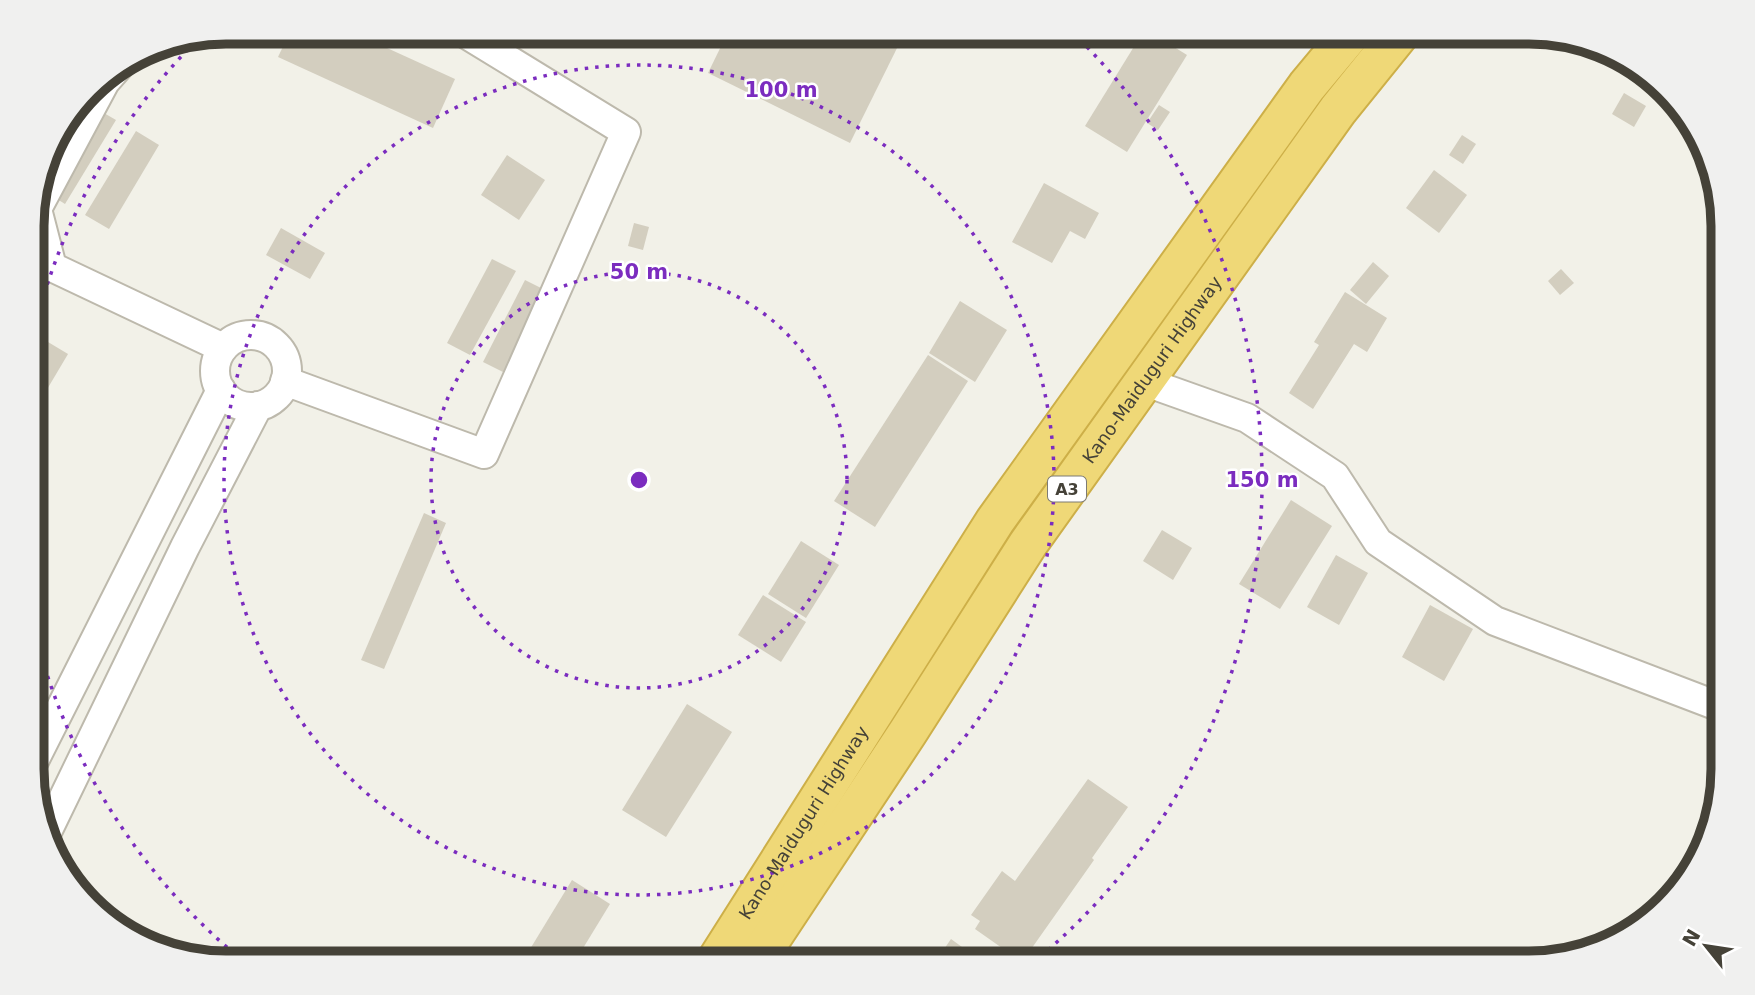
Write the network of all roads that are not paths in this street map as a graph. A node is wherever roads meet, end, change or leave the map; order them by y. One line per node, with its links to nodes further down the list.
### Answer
1 (483, 44): 8 (street)
2 (1342, 44): 15 (highway, Kano-Maiduguri Highway / A3)
3 (1391, 44): 9 (highway, Kano-Maiduguri Highway / A3)
4 (96, 99): 5 (street)
5 (48, 189)
6 (44, 236): 7 (street)
7 (223, 348): 8 (street); 10 (street)
8 (285, 381): 11 (street)
9 (1143, 381): 12 (street); 16 (highway, Kano-Maiduguri Highway / A3)
10 (221, 390): 11 (street); 13 (street)
11 (258, 406): 14 (street)
12 (1711, 703)
13 (44, 741)
14 (52, 822)
15 (723, 951)
16 (763, 951)

